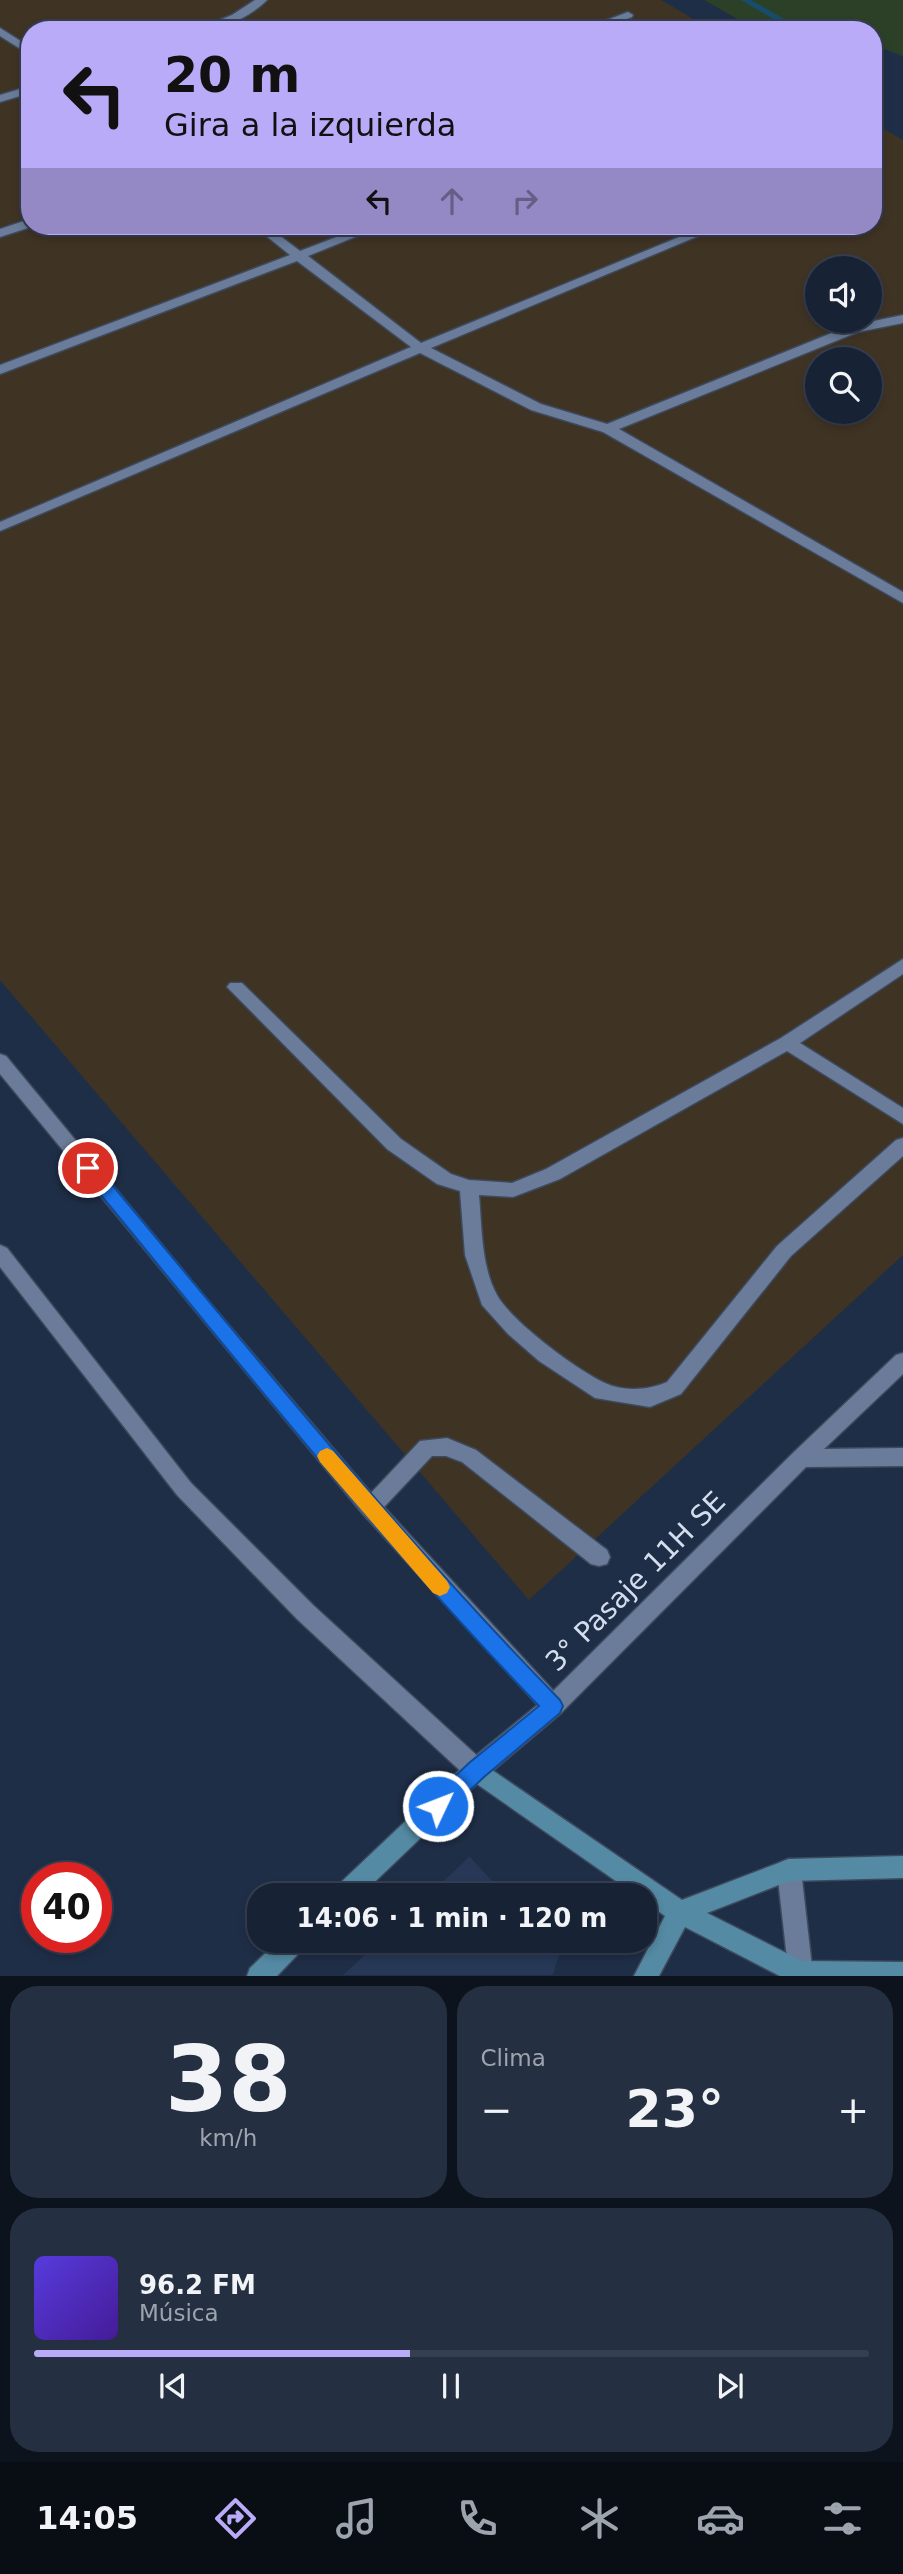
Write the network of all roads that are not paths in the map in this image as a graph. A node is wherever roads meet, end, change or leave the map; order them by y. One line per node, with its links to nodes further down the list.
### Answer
1 (262, 0): 3 (street)
2 (628, 15): 4 (street)
3 (227, 21)
4 (611, 21)
5 (0, 31): 6 (street)
6 (21, 46)
7 (21, 92): 8 (street)
8 (0, 99)
9 (21, 226): 10 (street)
10 (0, 233)
11 (272, 235): 14 (street)
12 (352, 235): 14 (street)
13 (694, 235): 16 (street)
14 (299, 255): 16 (street); 17 (street)
15 (903, 319): 18 (street)
16 (420, 348): 18 (street); 19 (street)
17 (0, 370)
18 (608, 429): 20 (street)
19 (0, 527)
20 (903, 598)
21 (903, 965): 23 (street)
22 (236, 987): 27 (street)
23 (787, 1043): 25 (street); 27 (street)
24 (0, 1061): 32 (street)
25 (903, 1117)
26 (903, 1145): 27 (street)
27 (469, 1187)
28 (0, 1252): 35 (street)
29 (903, 1362): 31 (street, 3° Pasaje 11H SE)
30 (903, 1457): 31 (street)
31 (801, 1458): 34 (street, 3° Pasaje 11H SE)
32 (370, 1508): 33 (street); 34 (street)
33 (599, 1557)
34 (553, 1706): 35 (street, 3° Pasaje 11H SE)
35 (476, 1770): 38 (main road, 3° Pasaje 11H SE); 39 (main road)
36 (903, 1867): 37 (main road)
37 (789, 1870): 39 (main road); 41 (street)
38 (357, 1883)
39 (680, 1912): 41 (main road); 44 (main road)
40 (283, 1953): 43 (main road)
41 (800, 1974): 42 (main road)
42 (903, 1974)
43 (259, 1976)
44 (646, 1976)

